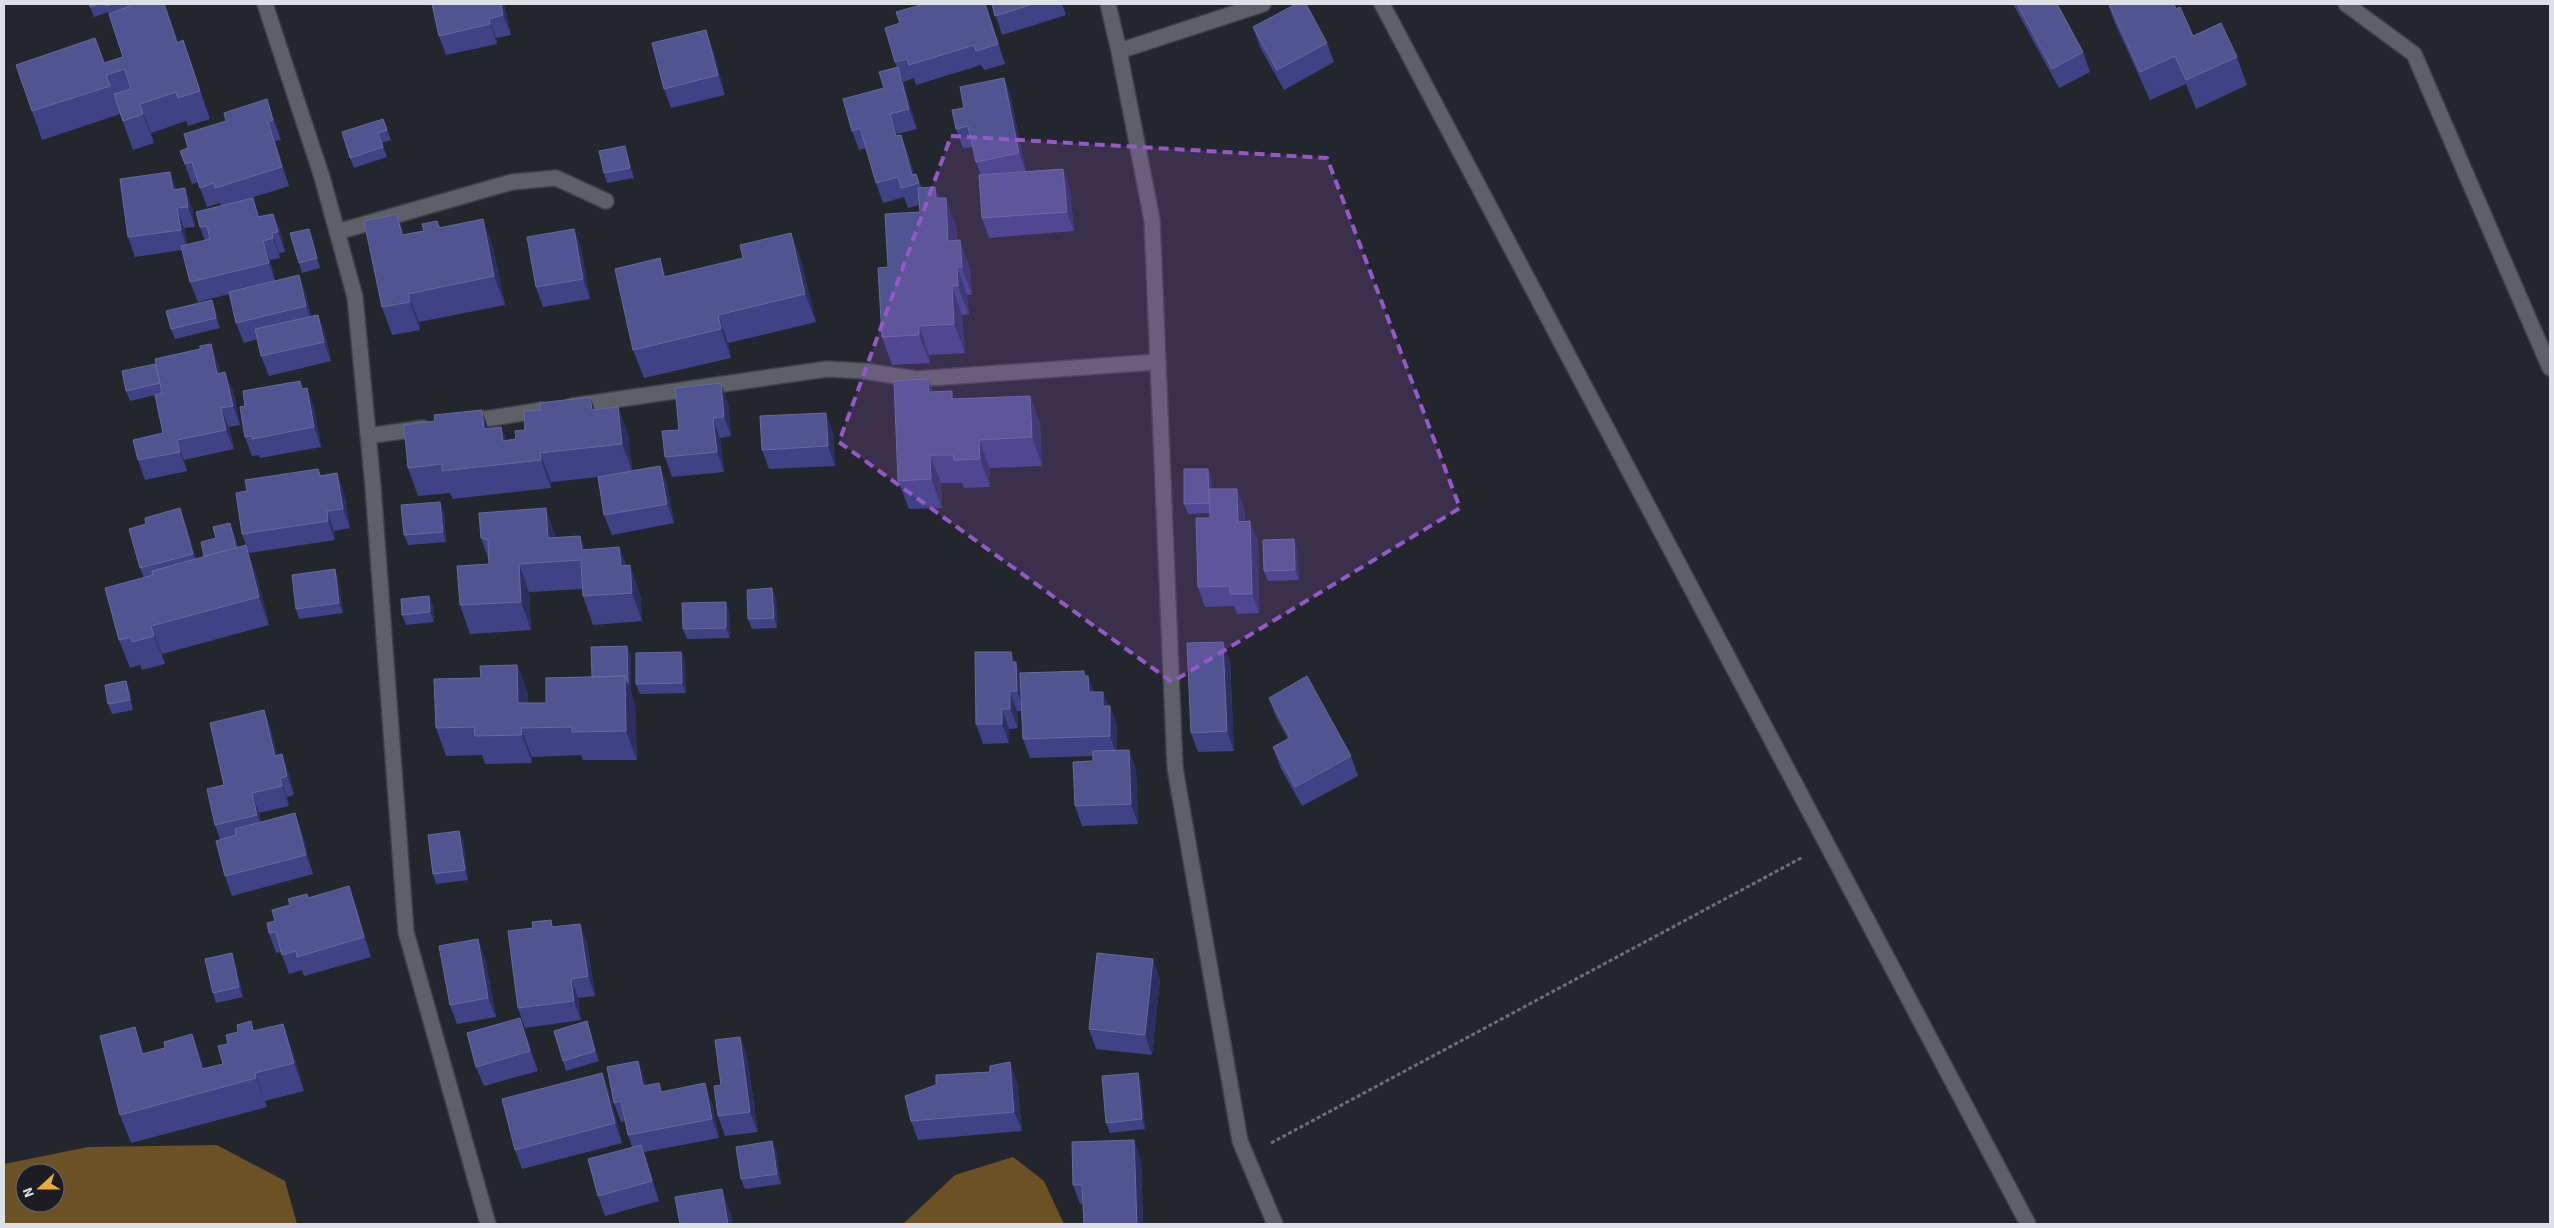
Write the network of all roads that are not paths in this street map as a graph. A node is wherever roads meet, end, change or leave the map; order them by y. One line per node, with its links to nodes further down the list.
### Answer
1 (265, 4): 8 (street)
2 (1108, 4): 6 (street)
3 (1263, 4): 6 (street)
4 (1382, 4): 16 (street)
5 (2346, 4): 10 (street)
6 (1119, 51): 9 (street)
7 (606, 201): 8 (street)
8 (337, 232): 13 (street)
9 (1157, 362): 11 (street); 15 (street)
10 (2550, 368)
11 (456, 423)
12 (436, 426): 13 (street)
13 (368, 436): 14 (street)
14 (488, 1224)
15 (1275, 1224)
16 (2028, 1224)

